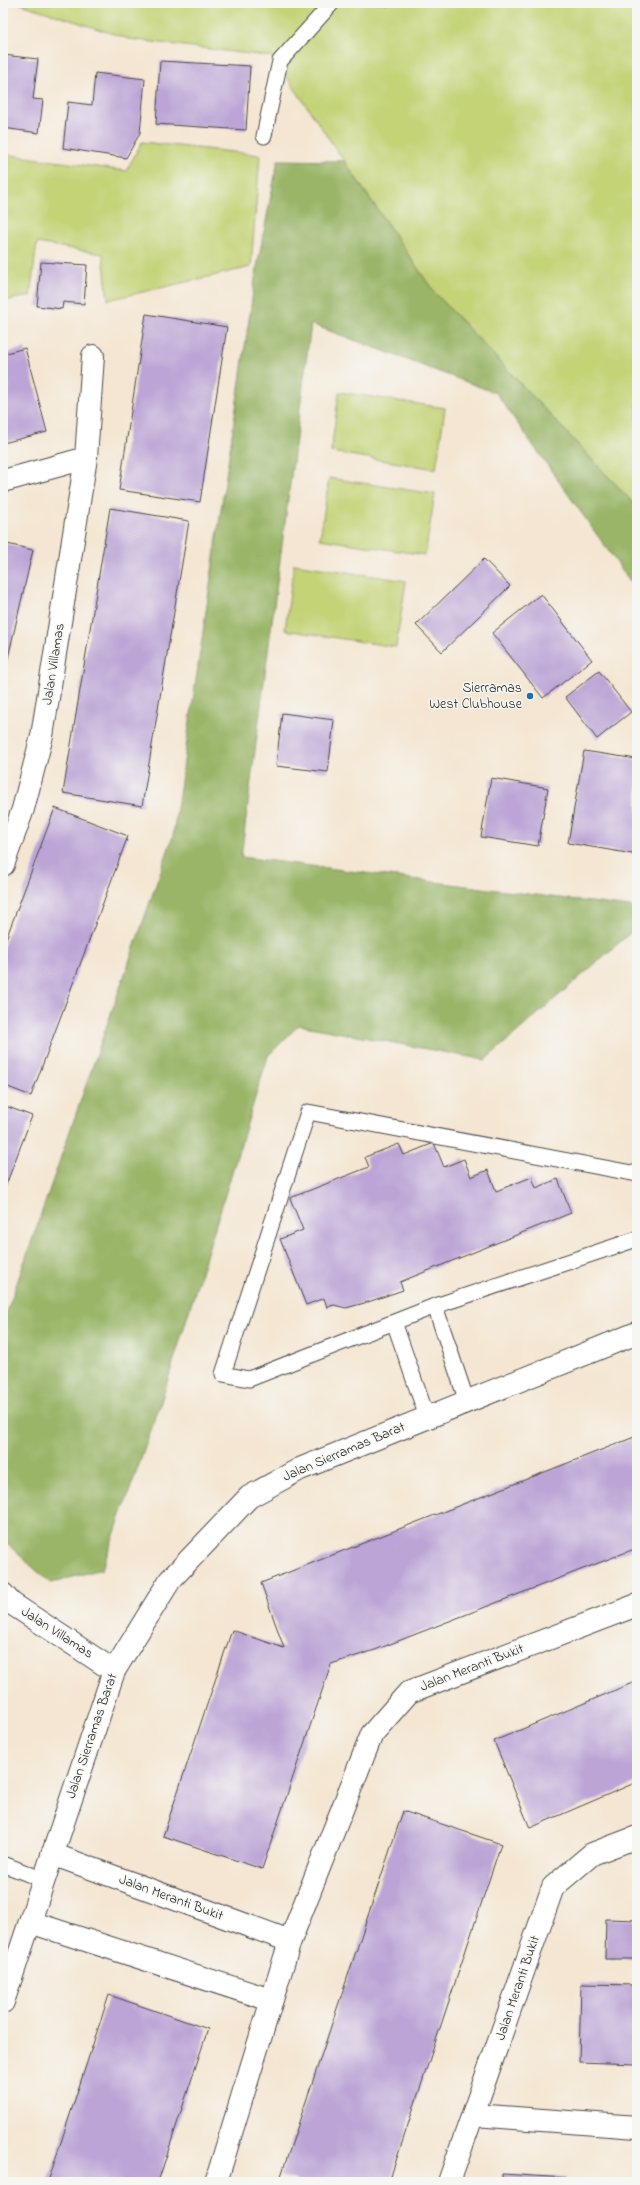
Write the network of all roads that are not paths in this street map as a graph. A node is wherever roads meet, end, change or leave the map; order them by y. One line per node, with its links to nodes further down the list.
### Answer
1 (332, 3): 2 (lane)
2 (264, 136)
3 (93, 356): 4 (street, Jalan Villamas)
4 (86, 458): 5 (street); 6 (street, Jalan Villamas)
5 (3, 481)
6 (3, 865)
7 (637, 1174): 10 (lane)
8 (637, 1239): 9 (lane)
9 (435, 1306): 10 (lane); 12 (lane)
10 (394, 1322): 13 (lane)
11 (637, 1333): 12 (street, Jalan Sierramas Barat)
12 (467, 1402): 13 (street, Jalan Sierramas Barat)
13 (427, 1417): 16 (street, Jalan Sierramas Barat)
14 (3, 1594): 16 (street, Jalan Villamas)
15 (637, 1605): 22 (street, Jalan Meranti Bukit)
16 (114, 1671): 18 (street, Jalan Sierramas Barat)
17 (637, 1837): 25 (street, Jalan Meranti Bukit)
18 (52, 1854): 20 (street, Jalan Sierramas Barat); 22 (street, Jalan Meranti Bukit)
19 (3, 1864): 20 (lane)
20 (44, 1880): 21 (street, Jalan Sierramas Barat)
21 (30, 1922): 23 (street); 24 (street, Jalan Sierramas Barat)
22 (290, 1941): 23 (street, Jalan Meranti Bukit)
23 (271, 2000): 27 (street, Jalan Meranti Bukit)
24 (3, 2002)
25 (474, 2115): 26 (street); 28 (street, Jalan Meranti Bukit)
26 (637, 2126)
27 (216, 2182)
28 (449, 2182)

